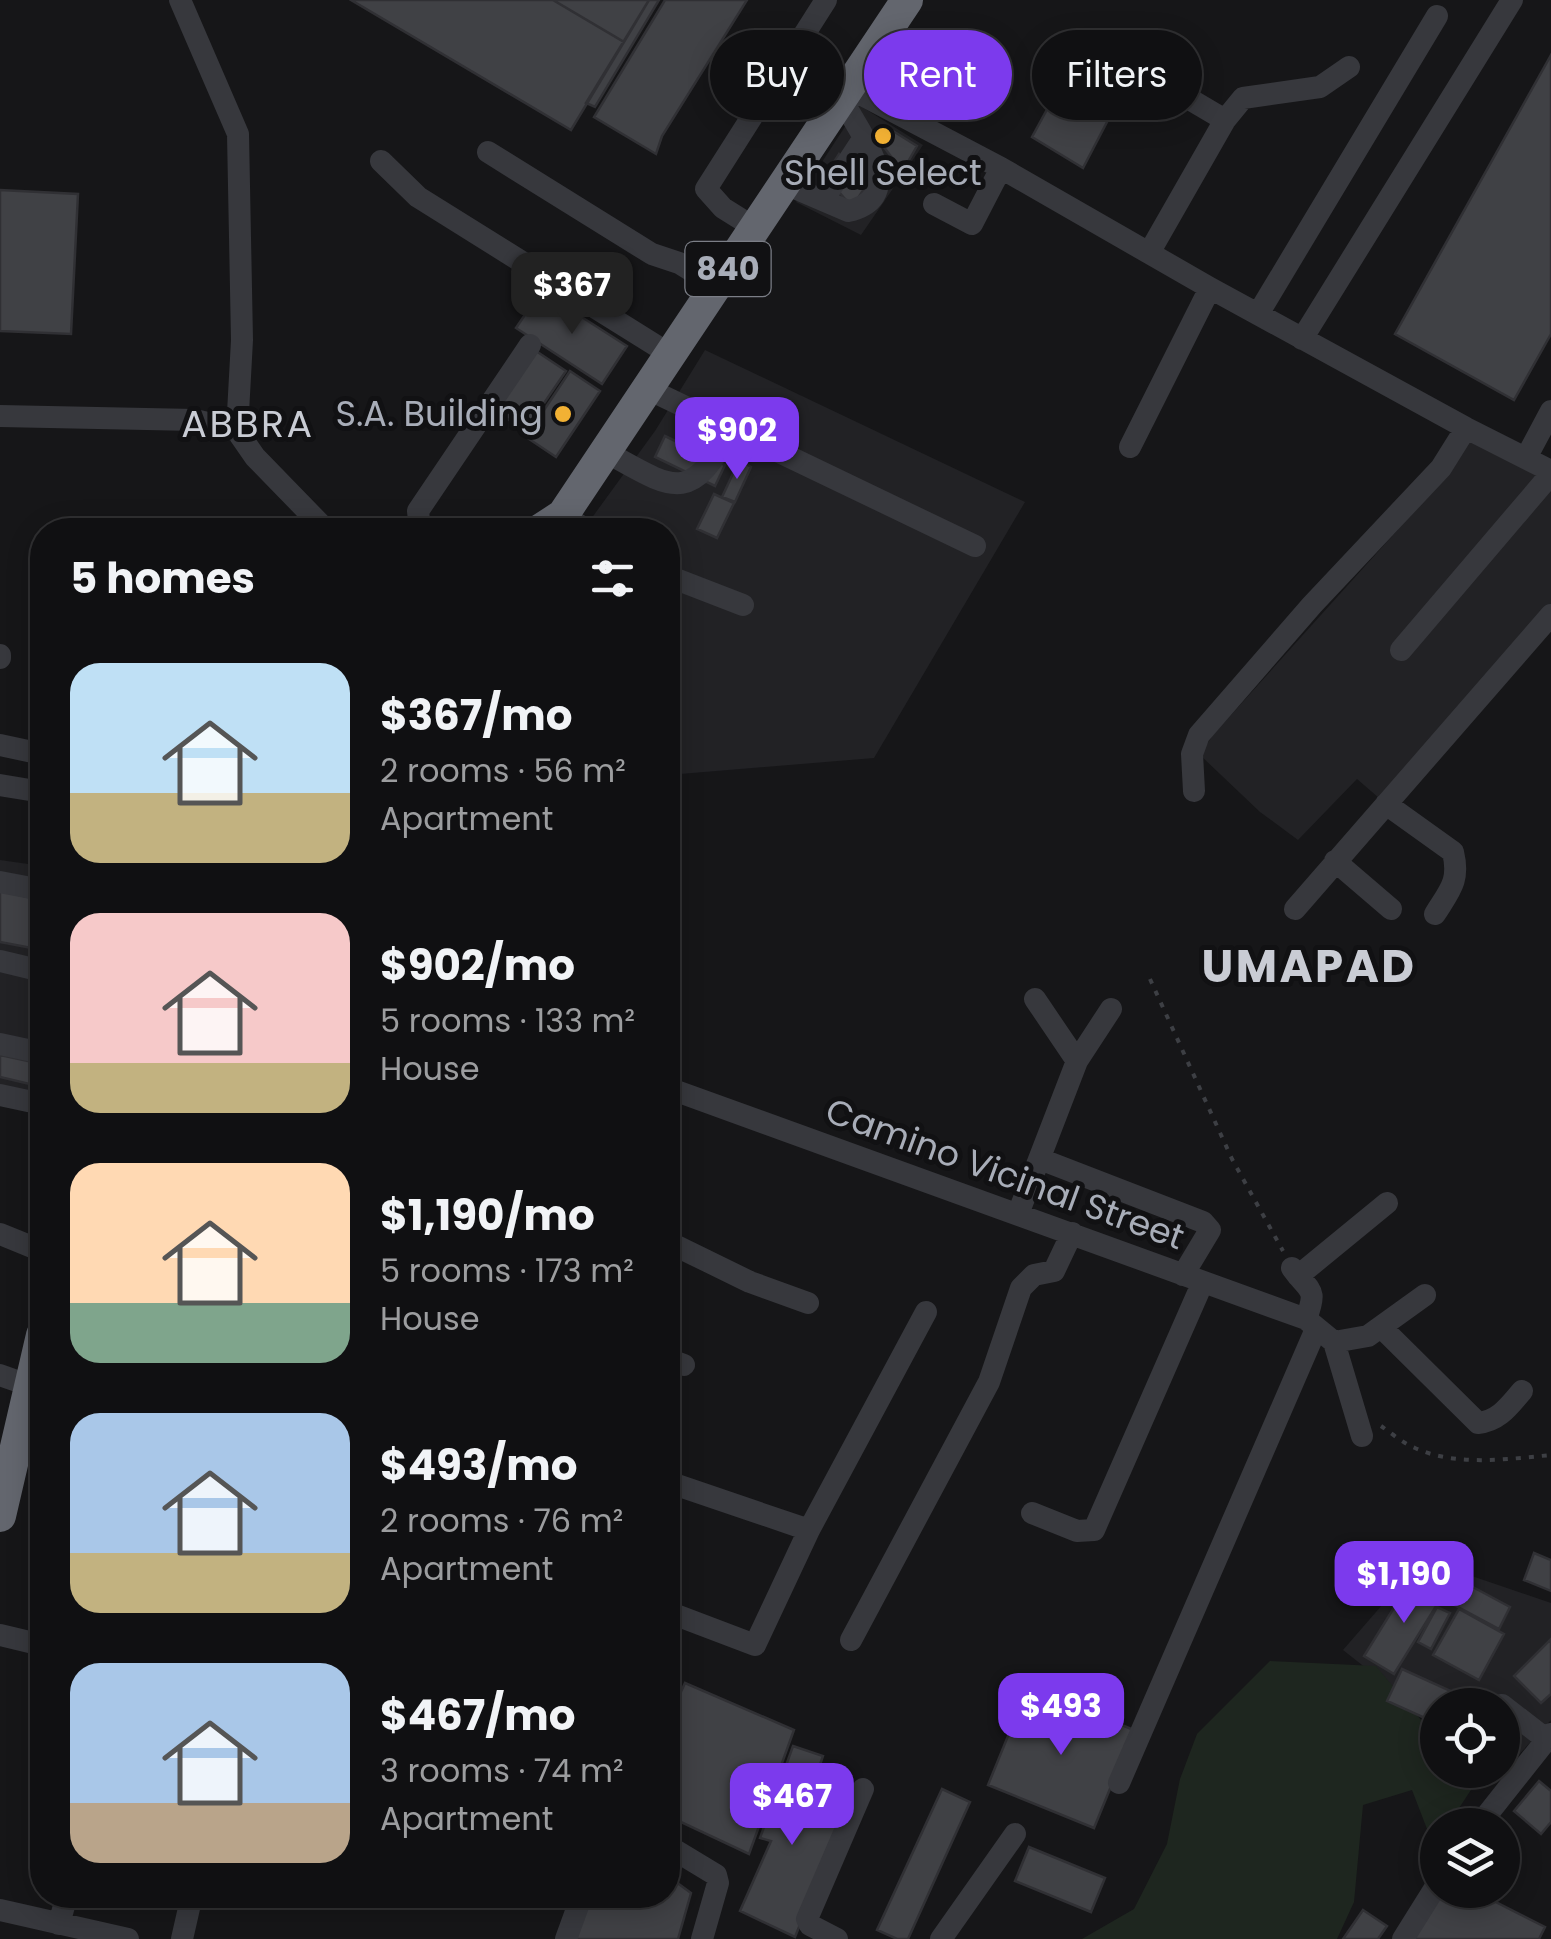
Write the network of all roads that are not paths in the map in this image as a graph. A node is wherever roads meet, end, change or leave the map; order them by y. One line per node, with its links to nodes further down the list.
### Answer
1 (180, 0): 30 (street)
2 (826, 0): 17 (street)
3 (907, 0): 7 (highway, 840)
4 (1512, 0): 22 (street)
5 (1437, 16): 21 (street)
6 (1349, 67): 9 (street)
7 (845, 93): 10 (street); 13 (street); 14 (highway, 840)
8 (1202, 106): 9 (street)
9 (1225, 120): 18 (street)
10 (863, 139): 15 (street); 15 (street)
11 (488, 152): 19 (street)
12 (381, 161): 24 (street)
13 (1001, 168): 16 (street); 18 (street)
14 (785, 184): 15 (street); 17 (highway, 840)
15 (822, 200)
16 (934, 204)
17 (755, 228): 19 (highway, 840)
18 (1150, 253): 20 (street)
19 (716, 286): 24 (highway, 840)
20 (1210, 288): 21 (street); 31 (street)
21 (1258, 314): 22 (street)
22 (1302, 339): 29 (street)
23 (530, 345): 36 (street)
24 (671, 355): 25 (highway, 840)
25 (648, 389): 28 (street); 32 (highway, 840)
26 (1551, 411): 33 (street)
27 (0, 416): 30 (street)
28 (732, 428): 32 (street); 38 (street)
29 (1466, 428): 33 (street); 47 (street)
30 (237, 431): 35 (street)
31 (1130, 447)
32 (606, 452): 37 (highway, 840)
33 (1527, 456): 34 (street)
34 (1551, 472): 42 (street)
35 (314, 518)
36 (419, 518)
37 (568, 518)
38 (974, 546)
39 (680, 581): 40 (street)
40 (743, 606)
41 (1551, 614): 48 (street)
42 (1402, 650)
43 (0, 745): 44 (street)
44 (30, 751)
45 (0, 785): 46 (street)
46 (30, 790)
47 (1194, 791)
48 (1386, 804): 49 (street); 54 (street)
49 (1335, 861): 52 (street); 53 (street)
50 (0, 882): 51 (street)
51 (30, 888)
52 (1295, 909)
53 (1392, 909)
54 (1435, 914)
55 (0, 962): 56 (street)
56 (30, 968)
57 (1035, 999): 61 (street)
58 (1111, 1009): 61 (street)
59 (0, 1044): 60 (street)
60 (30, 1050)
61 (1077, 1060): 65 (street)
62 (680, 1092): 67 (street, Camino Vicinal Street)
63 (0, 1095): 64 (street)
64 (30, 1101)
65 (1040, 1159): 67 (street); 72 (street)
66 (1387, 1203): 77 (street)
67 (1018, 1214): 68 (street, Camino Vicinal Street)
68 (1072, 1233): 72 (street, Camino Vicinal Street); 89 (street)
69 (0, 1234): 70 (street)
70 (30, 1246)
71 (680, 1248): 74 (street)
72 (1192, 1279): 77 (street, Camino Vicinal Street); 84 (street)
73 (1426, 1296): 76 (street)
74 (808, 1303)
75 (926, 1312): 86 (street)
76 (1382, 1328): 77 (street); 80 (street)
77 (1319, 1330): 82 (street); 93 (street)
78 (30, 1355): 79 (highway)
79 (15, 1381): 81 (highway)
80 (1522, 1391)
81 (9, 1434): 85 (highway)
82 (1362, 1436)
83 (680, 1486): 86 (street)
84 (1032, 1512)
85 (0, 1516)
86 (808, 1530): 87 (street)
87 (680, 1617)
88 (0, 1635): 90 (street)
89 (852, 1640)
90 (30, 1642)
91 (1520, 1717): 92 (street)
92 (1548, 1736): 95 (street)
93 (1119, 1783)
94 (863, 1789): 108 (street)
95 (1492, 1808)
96 (1015, 1834): 109 (street)
97 (680, 1853): 107 (street)
98 (63, 1908): 103 (street)
99 (189, 1908): 105 (street)
100 (577, 1908): 106 (street)
101 (1422, 1908): 110 (street)
102 (0, 1910): 103 (street)
103 (59, 1924): 104 (street)
104 (128, 1939)
105 (182, 1939)
106 (566, 1939)
107 (702, 1939)
108 (837, 1939)
109 (941, 1939)
110 (1403, 1939)

